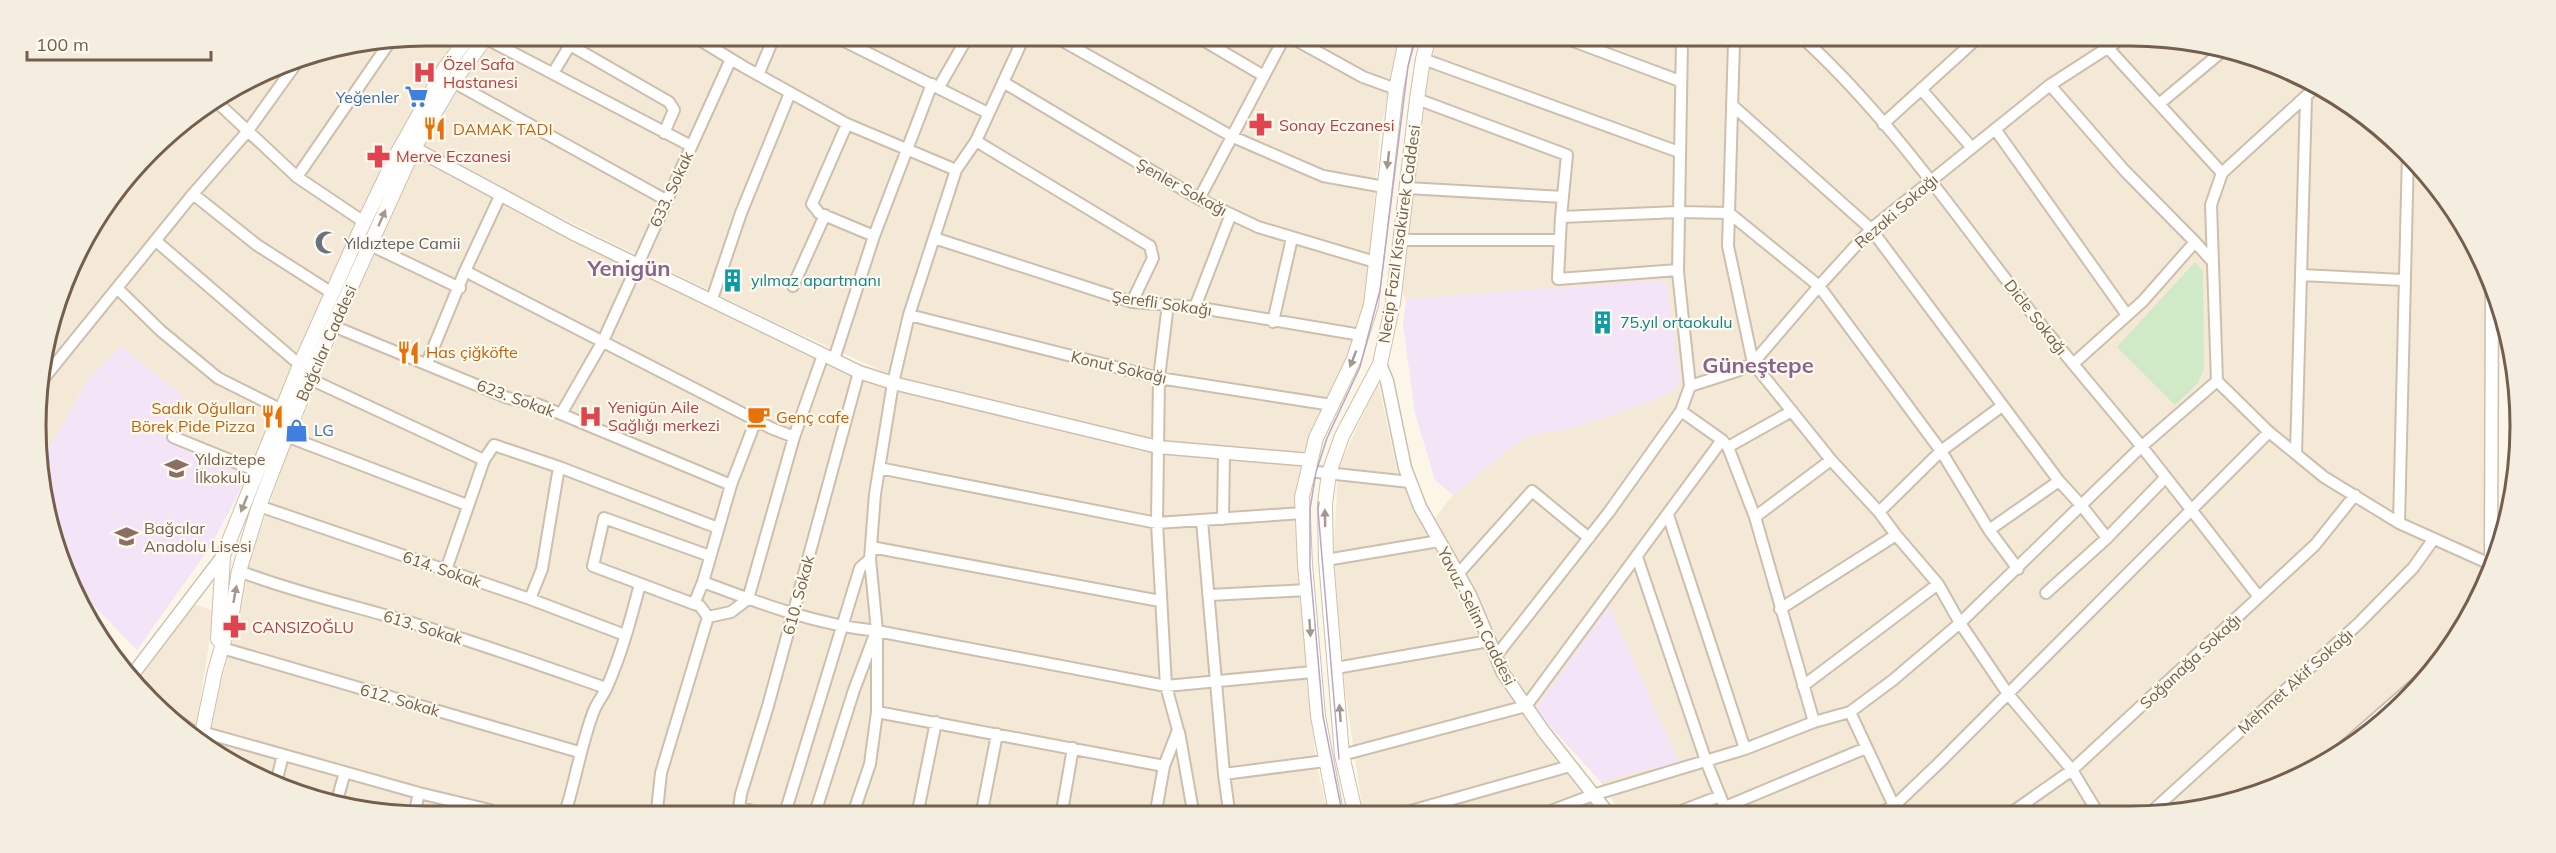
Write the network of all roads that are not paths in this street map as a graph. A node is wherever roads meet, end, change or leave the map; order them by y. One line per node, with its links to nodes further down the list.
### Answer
1 (458, 46): 76 (main road, Bağcılar Caddesi)
2 (479, 46): 33 (main road, Bağcılar Caddesi)
3 (503, 46): 29 (street)
4 (570, 46): 29 (street)
5 (581, 46): 51 (street)
6 (711, 46): 26 (street)
7 (771, 46): 30 (street)
8 (866, 46): 36 (street)
9 (962, 46): 36 (street)
10 (1020, 46): 34 (street)
11 (1071, 46): 52 (street)
12 (1213, 46): 31 (street)
13 (1280, 46): 31 (street)
14 (1307, 46): 38 (street)
15 (1405, 46): 38 (main road, Necip Fazıl Kısakürek Caddesi)
16 (1426, 46): 27 (main road, Necip Fazıl Kısakürek Caddesi)
17 (1586, 46): 32 (street)
18 (1682, 46): 32 (street)
19 (1734, 46): 44 (street)
20 (1811, 46): 48 (street, Dicle Sokağı)
21 (1969, 46): 37 (street)
22 (2108, 46): 35 (street, Rezaki Sokağı)
23 (2110, 46): 43 (street)
24 (383, 49): 62 (street)
25 (2216, 56): 43 (street)
26 (731, 59): 30 (street); 54 (street, 633. Sokak)
27 (1423, 59): 42 (main road, Necip Fazıl Kısakürek Caddesi); 58 (street)
28 (291, 71): 50 (street)
29 (553, 73): 51 (street)
30 (758, 75): 40 (street)
31 (1264, 76): 52 (street)
32 (1680, 81): 58 (street)
33 (453, 82): 55 (main road, Bağcılar Caddesi); 70 (street)
34 (1004, 82): 46 (street); 69 (street, Şenler Sokağı)
35 (2050, 85): 49 (street, Rezaki Sokağı); 84 (street)
36 (935, 86): 46 (street); 57 (street)
37 (1922, 88): 48 (street); 56 (street)
38 (1396, 89): 64 (main road, Necip Fazıl Kısakürek Caddesi, one-way to 64)
39 (2311, 92): 41 (street)
40 (790, 93): 47 (street); 98 (street)
41 (2306, 97): 61 (street); 91 (street)
42 (1417, 99): 65 (main road, Necip Fazıl Kısakürek Caddesi); 68 (street)
43 (2159, 104): 61 (street)
44 (1732, 105): 72 (street); 77 (street)
45 (222, 107): 50 (street)
46 (988, 113): 53 (street)
47 (847, 124): 57 (street); 74 (street)
48 (1883, 124): 63 (street, Dicle Sokağı)
49 (1995, 129): 56 (street, Rezaki Sokağı); 104 (street)
50 (247, 132): 62 (street); 66 (street)
51 (664, 133): 54 (street)
52 (1233, 137): 64 (street); 69 (street)
53 (976, 141): 60 (street); 99 (street)
54 (691, 146): 70 (street, 633. Sokak)
55 (414, 148): 67 (street); 85 (main road, Bağcılar Caddesi, one-way to 55)
56 (1972, 148): 63 (street, Rezaki Sokağı)
57 (906, 149): 60 (street); 78 (street)
58 (1679, 152): 71 (street)
59 (2407, 168): 92 (street)
60 (956, 170): 79 (street)
61 (2222, 173): 86 (street)
62 (297, 177): 76 (street)
63 (1931, 180): 77 (street, Rezaki Sokağı); 113 (street, Dicle Sokağı)
64 (1384, 187): 87 (main road, Necip Fazıl Kısakürek Caddesi)
65 (1407, 188): 68 (street); 81 (main road, Necip Fazıl Kısakürek Caddesi)
66 (193, 194): 83 (street); 97 (street)
67 (501, 194): 88 (street); 90 (street)
68 (1563, 197): 75 (street)
69 (1199, 199): 73 (street, Şenler Sokağı)
70 (666, 200): 88 (street, 633. Sokak)
71 (1678, 212): 72 (street); 75 (street); 89 (street)
72 (1729, 213): 94 (street); 111 (street)
73 (1231, 214): 80 (street, Şenler Sokağı); 101 (street)
74 (825, 215): 78 (street); 93 (street)
75 (1560, 217): 82 (street)
76 (364, 222): 97 (main road, Bağcılar Caddesi)
77 (1871, 229): 94 (street, Rezaki Sokağı); 123 (street)
78 (874, 236): 109 (street)
79 (934, 238): 99 (street, Şerefli Sokağı); 103 (street)
80 (1292, 238): 87 (street, Şenler Sokağı); 105 (street)
81 (1401, 240): 82 (street); 112 (main road, Necip Fazıl Kısakürek Caddesi)
82 (1559, 240): 89 (street)
83 (156, 241): 95 (street); 114 (street)
84 (2195, 242): 86 (street); 104 (street)
85 (370, 245): 96 (street); 106 (main road, Bağcılar Caddesi)
86 (2212, 261): 119 (street)
87 (1375, 262): 107 (main road, Necip Fazıl Kısakürek Caddesi)
88 (637, 263): 98 (street); 108 (street, 633. Sokak)
89 (1678, 270): 121 (street)
90 (465, 271): 96 (street); 108 (street)
91 (2301, 275): 92 (street); 138 (street)
92 (2403, 280): 162 (street)
93 (793, 286)
94 (1819, 286): 111 (street, Rezaki Sokağı); 136 (street)
95 (117, 288): 115 (street); 124 (street)
96 (460, 288): 110 (street)
97 (332, 293): 114 (main road, Bağcılar Caddesi)
98 (712, 299): 109 (street)
99 (1132, 302): 100 (street, Şerefli Sokağı)
100 (1168, 304): 101 (street, Şerefli Sokağı); 117 (street)
101 (1195, 307): 105 (street, Şerefli Sokağı)
102 (2492, 313): 169 (street)
103 (909, 315): 117 (street, Konut Sokağı); 120 (street)
104 (2127, 315): 113 (street)
105 (1273, 322): 107 (street, Şerefli Sokağı)
106 (333, 326): 110 (street, 623. Sokak); 118 (main road, Bağcılar Caddesi)
107 (1361, 335): 122 (main road, Necip Fazıl Kısakürek Caddesi, one-way to 122)
108 (603, 341): 127 (street, 633. Sokak); 128 (street)
109 (829, 357): 116 (street); 132 (street)
110 (427, 363): 127 (street, 623. Sokak)
111 (1753, 363): 121 (street, Rezaki Sokağı); 126 (street)
112 (1380, 364): 145 (main road, Necip Fazıl Kısakürek Caddesi); 148 (street, Yavuz Selim Caddesi)
113 (2073, 364): 135 (street, Dicle Sokağı)
114 (300, 365): 124 (main road, Bağcılar Caddesi)
115 (51, 369)
116 (859, 372): 120 (street); 194 (street, 610. Sokak)
117 (1159, 378): 122 (street, Konut Sokağı); 134 (street)
118 (310, 379): 130 (main road, Bağcılar Caddesi); 139 (street)
119 (2217, 381): 129 (street); 135 (street)
120 (893, 383): 134 (street); 143 (street)
121 (1689, 386): 125 (street)
122 (1332, 405): 141 (main road, Necip Fazıl Kısakürek Caddesi)
123 (2002, 406): 136 (street); 147 (street)
124 (282, 410): 144 (main road, Bağcılar Caddesi)
125 (1681, 411): 133 (street); 166 (street)
126 (1792, 411): 133 (street); 140 (street)
127 (561, 414): 149 (street, 623. Sokak)
128 (756, 420): 132 (street); 149 (street)
129 (2269, 432): 138 (street); 154 (street)
130 (286, 436): 151 (street); 153 (main road, Bağcılar Caddesi)
131 (173, 437): 144 (street)
132 (794, 437): 190 (street)
133 (1725, 443): 157 (street); 158 (street)
134 (1158, 447): 137 (street); 161 (street)
135 (2141, 447): 146 (street, Dicle Sokağı); 152 (street)
136 (1941, 451): 155 (street); 164 (street)
137 (1224, 453): 141 (street); 159 (street)
138 (2296, 454): 150 (street)
139 (484, 460): 142 (street); 151 (street)
140 (1831, 460): 155 (street); 158 (street)
141 (1310, 466): 145 (street); 156 (main road, Necip Fazıl Kısakürek Caddesi)
142 (559, 467): 163 (street); 189 (street)
143 (879, 468): 161 (street); 171 (street)
144 (257, 471): 172 (main road, Bağcılar Caddesi, one-way to 172)
145 (1329, 473): 148 (street); 176 (main road, Necip Fazıl Kısakürek Caddesi, one-way to 145)
146 (2165, 478): 154 (street, Dicle Sokağı); 167 (street)
147 (2059, 481): 152 (street); 164 (street)
148 (1410, 482): 170 (street, Yavuz Selim Caddesi)
149 (731, 485): 163 (street)
150 (2355, 495): 162 (street); 188 (street, Soğanağa Sokağı)
151 (467, 505): 179 (street)
152 (2081, 505): 167 (street); 178 (street)
153 (258, 506): 179 (street, 614. Sokak); 180 (main road, Bağcılar Caddesi)
154 (2190, 509): 188 (street, Dicle Sokağı); 211 (street)
155 (1879, 512): 165 (street)
156 (1303, 513): 159 (street); 185 (main road, Necip Fazıl Kısakürek Caddesi)
157 (1668, 515): 174 (street); 223 (street)
158 (1755, 517): 193 (street)
159 (1223, 519): 160 (street)
160 (1202, 521): 161 (street); 187 (street)
161 (1156, 523): 191 (street)
162 (2399, 523): 168 (street)
163 (718, 528): 173 (street)
164 (1989, 530): 178 (street)
165 (1896, 535): 184 (street); 193 (street)
166 (1589, 538): 181 (street); 202 (street)
167 (2107, 538): 186 (street)
168 (2433, 540): 177 (street); 239 (street, Mehmet Akif Sokağı)
169 (2492, 540)
170 (1439, 541): 176 (street); 181 (street, Yavuz Selim Caddesi)
171 (870, 547): 175 (street); 191 (street)
172 (223, 556): 204 (street); 205 (main road, Bağcılar Caddesi)
173 (710, 556): 182 (street); 183 (street)
174 (1637, 557): 212 (street); 228 (street)
175 (870, 559): 197 (street); 198 (street)
176 (1326, 560): 203 (main road, Necip Fazıl Kısakürek Caddesi)
177 (2485, 562)
178 (2018, 569): 196 (street)
179 (446, 570): 189 (street, 614. Sokak)
180 (239, 571): 201 (main road, Bağcılar Caddesi, one-way to 180); 210 (street, 613. Sokak)
181 (1458, 574): 200 (street, Yavuz Selim Caddesi)
182 (703, 582): 190 (street); 192 (street)
183 (640, 584): 192 (street); 199 (street)
184 (1938, 584): 196 (street); 209 (street)
185 (1307, 590): 187 (street); 206 (main road, Necip Fazıl Kısakürek Caddesi, one-way to 206)
186 (2046, 593)
187 (1210, 595): 207 (street)
188 (2259, 597): 231 (street, Soğanağa Sokağı)
189 (530, 599): 199 (street, 614. Sokak)
190 (748, 599): 194 (street); 195 (street)
191 (1160, 601): 208 (street)
192 (694, 604): 195 (street)
193 (1780, 609): 209 (street)
194 (794, 612): 197 (street); 244 (street, 610. Sokak)
195 (708, 617): 243 (street)
196 (1960, 623): 211 (street); 214 (street)
197 (842, 627): 198 (street); 245 (street)
198 (876, 631): 208 (street); 213 (street); 246 (street)
199 (625, 635): 210 (street)
200 (1490, 641): 202 (street, Yavuz Selim Caddesi); 203 (street)
201 (222, 648): 205 (main road, Bağcılar Caddesi); 224 (street, 612. Sokak)
202 (1496, 656): 212 (street, Yavuz Selim Caddesi)
203 (1336, 668): 226 (main road, Necip Fazıl Kısakürek Caddesi, one-way to 203)
204 (136, 671)
205 (215, 671): 218 (main road, Bağcılar Caddesi)
206 (1313, 672): 207 (street); 227 (main road, Necip Fazıl Kısakürek Caddesi)
207 (1215, 682): 208 (street); 233 (street)
208 (1166, 686): 217 (street)
209 (1803, 686): 216 (street)
210 (606, 688): 224 (street)
211 (2008, 694): 231 (street); 259 (street)
212 (1526, 706): 226 (street); 230 (street, Yavuz Selim Caddesi)
213 (877, 712): 215 (street); 247 (street)
214 (1850, 712): 216 (street); 222 (street)
215 (936, 722): 219 (street); 248 (street)
216 (1814, 722): 223 (street)
217 (1178, 730): 229 (street); 252 (street)
218 (202, 733)
219 (997, 734): 221 (street); 249 (street)
220 (211, 739): 225 (street)
221 (1073, 748): 229 (street); 250 (street)
222 (1866, 748): 238 (street); 259 (street)
223 (1744, 749): 228 (street)
224 (579, 752): 242 (street)
225 (283, 755): 232 (street); 234 (street)
226 (1342, 755): 255 (main road, Necip Fazıl Kısakürek Caddesi)
227 (1326, 761): 233 (street); 254 (main road, Necip Fazıl Kısakürek Caddesi)
228 (1706, 761): 236 (street); 238 (street)
229 (1164, 766): 251 (street)
230 (1570, 766): 236 (street, Yavuz Selim Caddesi); 256 (street)
231 (2072, 770): 260 (street, Soğanağa Sokağı); 261 (street)
232 (345, 772): 235 (street); 237 (street)
233 (1224, 774): 253 (street)
234 (278, 776)
235 (419, 793): 240 (street); 241 (street)
236 (1593, 795): 257 (street); 258 (street, Yavuz Selim Caddesi)
237 (338, 796)
238 (1724, 805)
239 (2158, 805)
240 (415, 806)
241 (473, 806)
242 (567, 806)
243 (657, 806)
244 (739, 806)
245 (787, 806)
246 (817, 806)
247 (856, 806)
248 (919, 806)
249 (983, 806)
250 (1063, 806)
251 (1157, 806)
252 (1192, 806)
253 (1228, 806)
254 (1335, 806)
255 (1354, 806)
256 (1428, 806)
257 (1564, 806)
258 (1601, 806)
259 (1894, 806)
260 (2021, 806)
261 (2094, 806)

